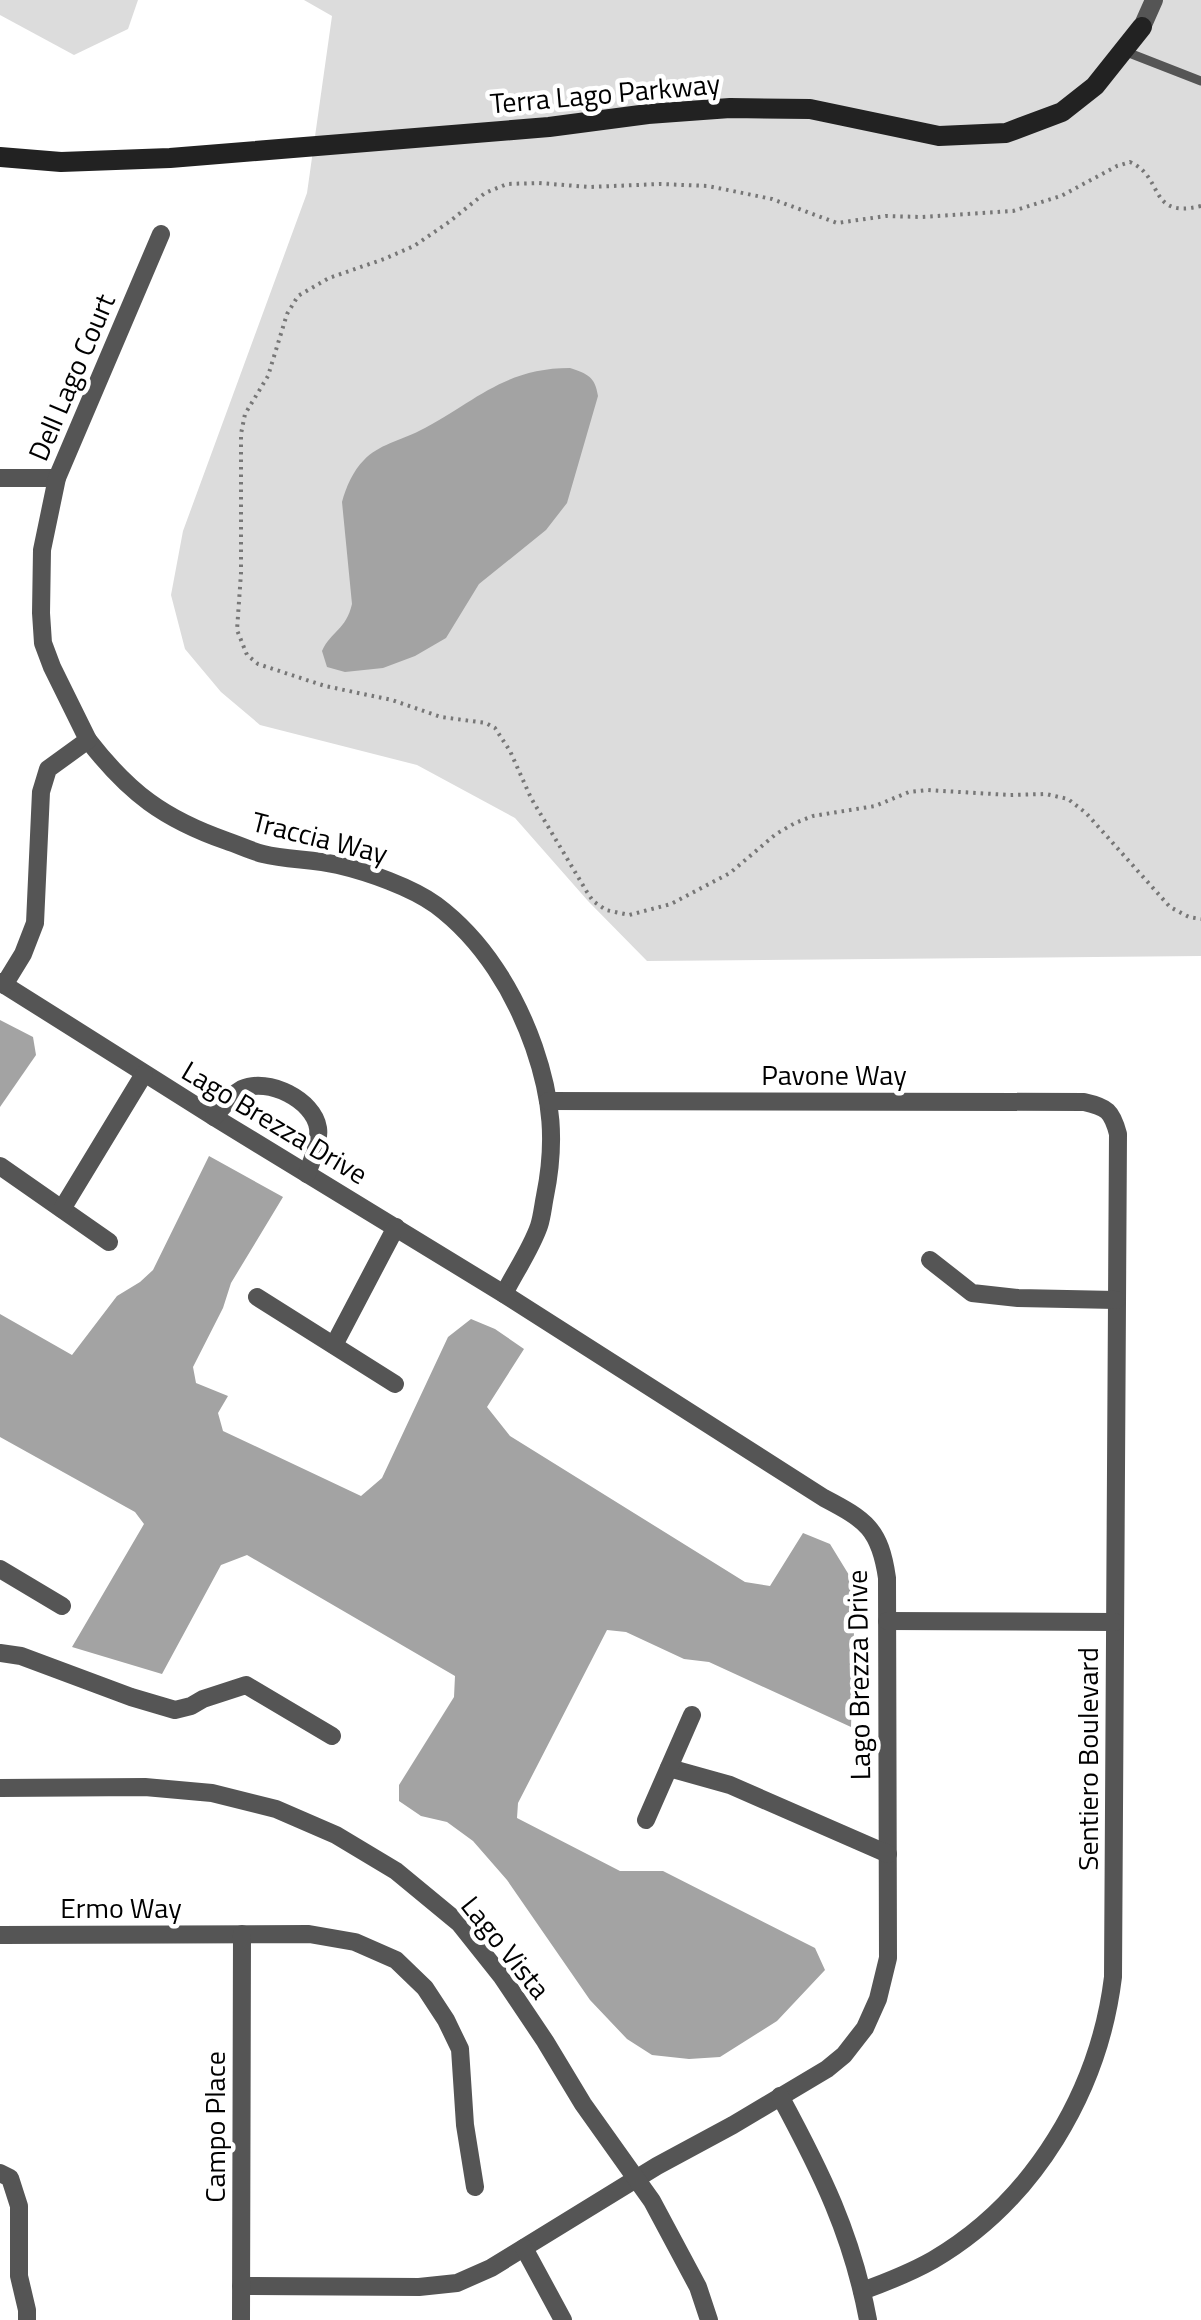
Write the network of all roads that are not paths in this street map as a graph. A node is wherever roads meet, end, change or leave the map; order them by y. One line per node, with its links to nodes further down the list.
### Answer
1 (1154, 0): 2 (street, Terra Lago Parkway)
2 (1142, 27): 3 (street, Terra Lago Parkway)
3 (1124, 51): 4 (lane); 5 (street, Terra Lago Parkway)
4 (1201, 81)
5 (0, 157)
6 (161, 234): 8 (street, Dell Lago Court)
7 (0, 478): 8 (street)
8 (57, 478): 9 (street, Dell Lago Court)
9 (88, 740): 10 (street); 12 (street, Traccia Way)
10 (2, 984): 11 (street, Lago Brezza Drive)
11 (144, 1074): 14 (street, Lago Brezza Drive); 17 (street)
12 (548, 1101): 13 (street, Pavone Way); 21 (street, Traccia Way)
13 (1114, 1117): 23 (street, Sentiero Boulevard)
14 (214, 1118): 16 (street, Lago Brezza Drive); 16 (street)
15 (0, 1166): 17 (street)
16 (307, 1174): 18 (street, Lago Brezza Drive)
17 (62, 1209): 19 (street)
18 (396, 1227): 21 (street, Lago Brezza Drive); 24 (street)
19 (109, 1242)
20 (930, 1260): 23 (street)
21 (504, 1294): 28 (street, Lago Brezza Drive)
22 (257, 1297): 24 (street)
23 (1116, 1300): 29 (street, Sentiero Boulevard)
24 (334, 1346): 25 (street)
25 (394, 1384)
26 (2, 1575): 27 (street)
27 (62, 1606)
28 (887, 1621): 29 (street); 36 (street, Lago Brezza Drive)
29 (1115, 1622): 45 (street, Sentiero Boulevard)
30 (0, 1654): 32 (street)
31 (692, 1715): 33 (street)
32 (332, 1736)
33 (668, 1768): 35 (street); 36 (street)
34 (0, 1788): 41 (street, Lago Vista)
35 (646, 1820)
36 (888, 1854): 39 (street, Lago Brezza Drive)
37 (242, 1934): 38 (street, Ermo Way); 42 (street, Ermo Way); 44 (street, Campo Place)
38 (0, 1935)
39 (780, 2096): 41 (street, Lago Brezza Drive); 45 (street)
40 (5, 2176): 46 (street)
41 (637, 2180): 43 (street, Lago Brezza Drive); 49 (street, Lago Vista)
42 (475, 2187)
43 (524, 2248): 44 (street, Lago Brezza Drive); 48 (street)
44 (241, 2286): 47 (street, Campo Place)
45 (862, 2291): 50 (street)
46 (26, 2320)
47 (241, 2320)
48 (563, 2320)
49 (709, 2320)
50 (868, 2320)

